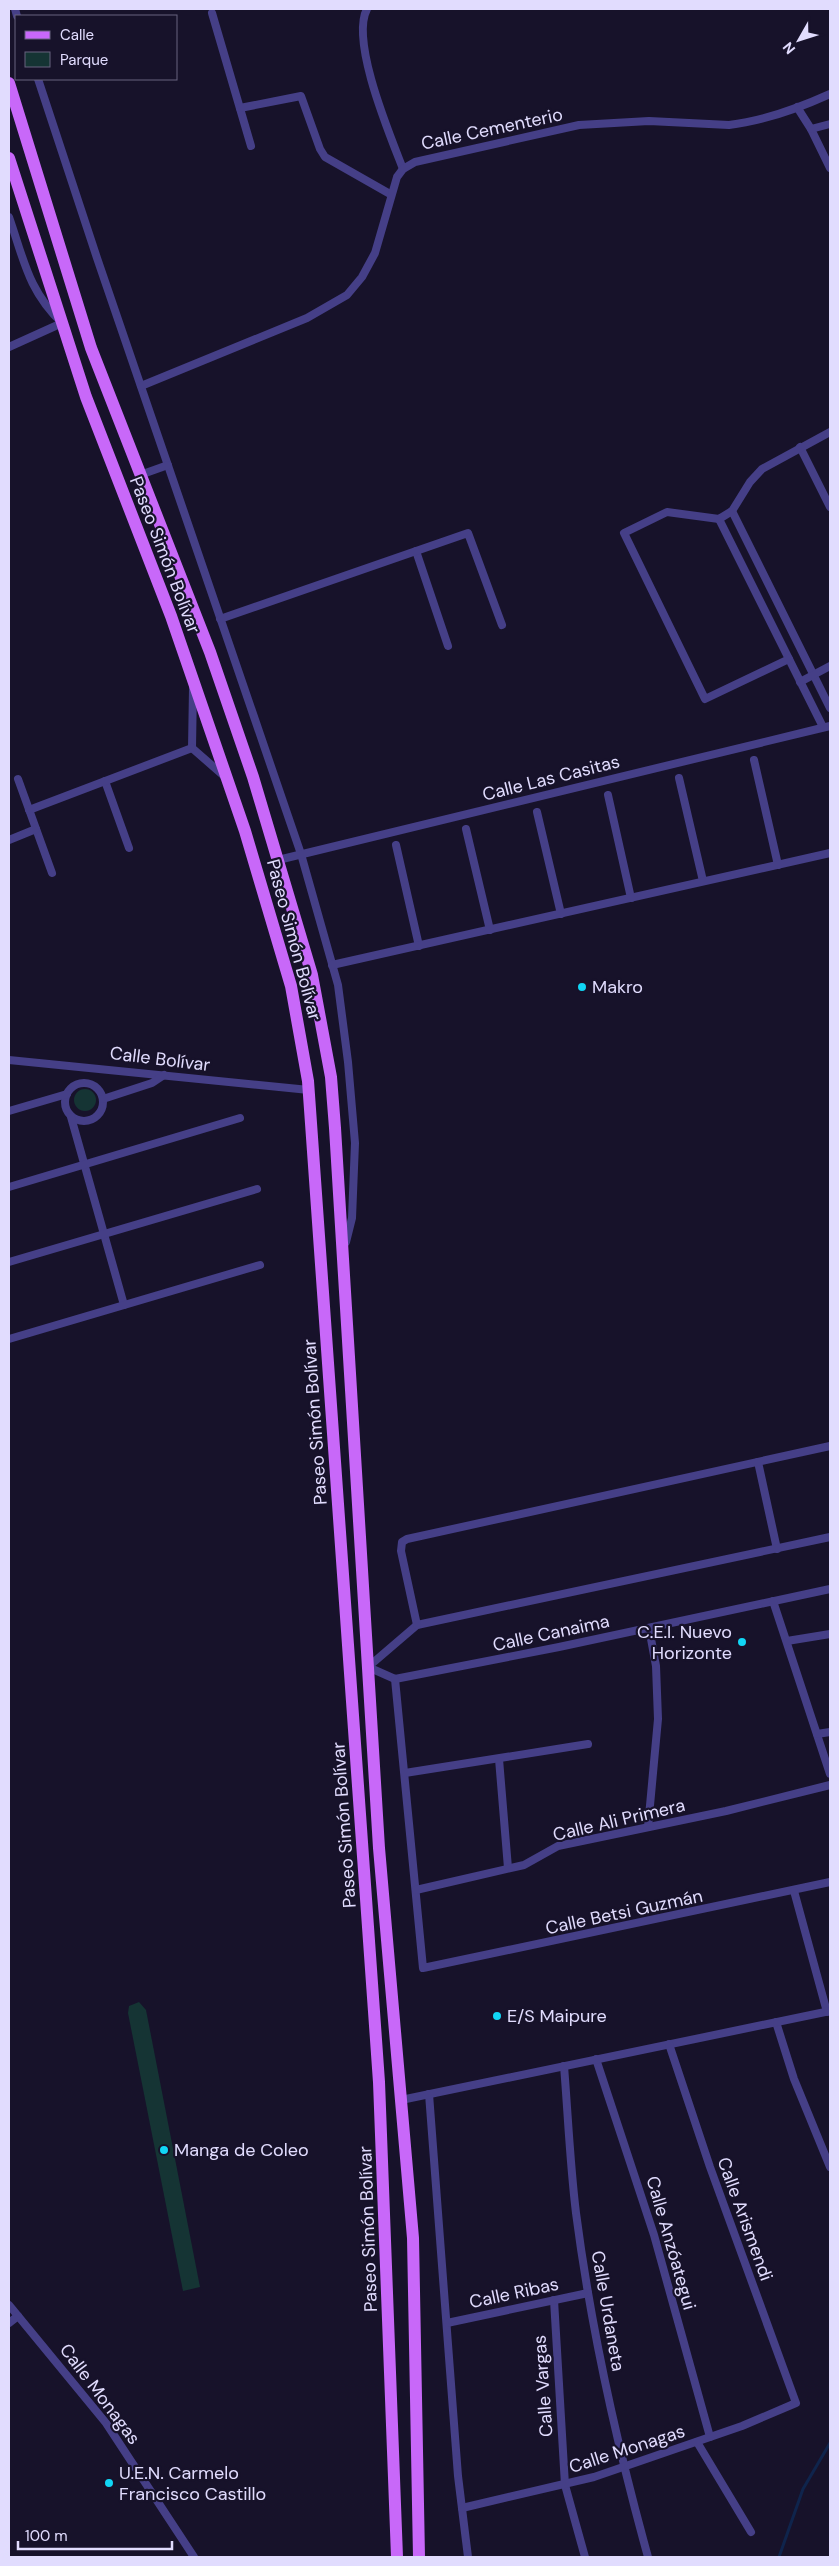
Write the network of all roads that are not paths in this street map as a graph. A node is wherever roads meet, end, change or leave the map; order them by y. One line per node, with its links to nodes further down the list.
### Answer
1 (367, 9): 13 (street)
2 (212, 13): 7 (street)
3 (38, 80): 19 (street, Paseo Simón Bolívar)
4 (9, 82): 16 (main road, Paseo Simón Bolívar)
5 (830, 94): 6 (street, Calle Cementerio)
6 (797, 107): 9 (street); 13 (street, Calle Cementerio)
7 (240, 108): 10 (street); 14 (street)
8 (830, 124): 9 (street)
9 (811, 129): 12 (street)
10 (251, 146)
11 (9, 158): 17 (main road, Paseo Simón Bolívar)
12 (830, 168)
13 (403, 169): 14 (street, Calle Cementerio)
14 (390, 194): 19 (street, Calle Cementerio)
15 (9, 217): 17 (street, Paseo Simón Bolívar)
16 (80, 314): 17 (main road); 23 (main road, Paseo Simón Bolívar)
17 (62, 323): 18 (street); 34 (main road, Paseo Simón Bolívar)
18 (9, 347)
19 (141, 386): 22 (street, Paseo Simón Bolívar)
20 (830, 432): 21 (street)
21 (800, 448): 24 (street); 25 (street)
22 (168, 465): 23 (street); 28 (street, Paseo Simón Bolívar)
23 (140, 475): 54 (main road, Paseo Simón Bolívar)
24 (830, 507)
25 (732, 511): 26 (street); 33 (street)
26 (719, 519): 31 (street); 31 (street)
27 (416, 551): 28 (street); 29 (street); 30 (street)
28 (220, 620): 53 (street, Paseo Simón Bolívar)
29 (502, 625)
30 (448, 646)
31 (789, 659): 35 (street)
32 (830, 666): 33 (street)
33 (814, 675): 35 (street); 36 (street)
34 (193, 676): 38 (street); 40 (main road, Paseo Simón Bolívar)
35 (800, 682): 37 (street)
36 (830, 708)
37 (827, 727): 53 (street, Calle Las Casitas)
38 (192, 748): 40 (street); 43 (street)
39 (754, 760): 55 (street)
40 (227, 778): 65 (main road, Paseo Simón Bolívar)
41 (679, 778): 57 (street)
42 (18, 779): 45 (street)
43 (105, 781): 45 (street); 51 (street)
44 (608, 795): 58 (street)
45 (29, 810): 48 (street)
46 (537, 812): 59 (street)
47 (466, 828): 60 (street)
48 (36, 829): 49 (street); 56 (street)
49 (9, 840)
50 (396, 845): 61 (street)
51 (129, 848)
52 (830, 853): 55 (street)
53 (301, 854): 54 (street, Calle Las Casitas); 62 (street, Paseo Simón Bolívar)
54 (278, 860): 66 (main road, Paseo Simón Bolívar)
55 (778, 864): 57 (street)
56 (52, 873)
57 (703, 882): 58 (street)
58 (631, 898): 59 (street)
59 (561, 914): 60 (street)
60 (490, 930): 61 (street)
61 (419, 946): 62 (street)
62 (332, 965): 74 (street, Paseo Simón Bolívar)
63 (9, 1060): 64 (street, Calle Bolívar)
64 (164, 1075): 65 (street, Calle Bolívar); 68 (street)
65 (308, 1090): 66 (main road); 89 (main road, Paseo Simón Bolívar)
66 (332, 1091): 74 (main road, Paseo Simón Bolívar)
67 (67, 1094): 68 (street); 69 (street); 70 (street)
68 (103, 1099): 70 (street)
69 (9, 1111)
70 (72, 1117): 77 (street)
71 (240, 1118): 72 (street)
72 (9, 1187)
73 (257, 1189): 75 (street)
74 (343, 1251): 90 (main road, Paseo Simón Bolívar)
75 (9, 1262)
76 (260, 1265): 77 (street)
77 (124, 1305): 78 (street)
78 (9, 1339)
79 (830, 1446): 80 (street)
80 (758, 1462): 82 (street); 85 (street)
81 (830, 1537): 82 (street)
82 (777, 1548): 85 (street)
83 (830, 1589): 84 (street, Calle Canaima)
84 (773, 1601): 86 (street, Calle Canaima); 88 (street)
85 (417, 1625): 90 (street)
86 (650, 1628): 91 (street, Calle Canaima); 99 (street)
87 (830, 1634): 88 (street)
88 (786, 1641): 93 (street)
89 (350, 1667): 90 (main road); 126 (main road, Paseo Simón Bolívar)
90 (368, 1667): 91 (street); 110 (main road, Paseo Simón Bolívar)
91 (395, 1679): 96 (street)
92 (830, 1732): 93 (street)
93 (817, 1734): 97 (street)
94 (588, 1744): 95 (street)
95 (499, 1759): 96 (street); 100 (street)
96 (405, 1773): 102 (street)
97 (830, 1774)
98 (830, 1785): 99 (street, Calle Ali Primera)
99 (648, 1827): 100 (street, Calle Ali Primera)
100 (508, 1868): 102 (street, Calle Ali Primera)
101 (830, 1882): 103 (street, Calle Betsi Guzmán)
102 (416, 1890): 103 (street, Calle Betsi Guzmán)
103 (794, 1891): 104 (street)
104 (828, 2011): 105 (street)
105 (776, 2022): 106 (street); 111 (street)
106 (669, 2044): 107 (street); 118 (street, Calle Arismendi)
107 (596, 2059): 108 (street); 119 (street, Calle Anzóategui)
108 (564, 2066): 109 (street); 112 (street, Calle Urdaneta)
109 (429, 2094): 110 (street); 117 (street)
110 (401, 2100): 127 (main road, Paseo Simón Bolívar)
111 (830, 2167)
112 (588, 2293): 113 (street, Calle Ribas); 121 (street, Calle Urdaneta)
113 (554, 2300): 117 (street, Calle Ribas); 122 (street, Calle Vargas)
114 (9, 2305): 115 (street, Calle Monagas)
115 (18, 2316): 116 (street); 125 (street, Calle Monagas)
116 (9, 2323)
117 (447, 2323): 123 (street)
118 (796, 2403): 119 (street, Calle Monagas)
119 (710, 2438): 120 (street, Calle Monagas)
120 (697, 2442): 121 (street, Calle Monagas); 124 (street)
121 (624, 2467): 122 (street, Calle Monagas); 130 (street, Calle Urdaneta)
122 (565, 2485): 123 (street, Calle Monagas); 129 (street, Calle Vargas)
123 (462, 2508): 128 (street)
124 (750, 2532)
125 (194, 2557)
126 (397, 2557)
127 (419, 2557)
128 (468, 2557)
129 (585, 2557)
130 (648, 2557)

